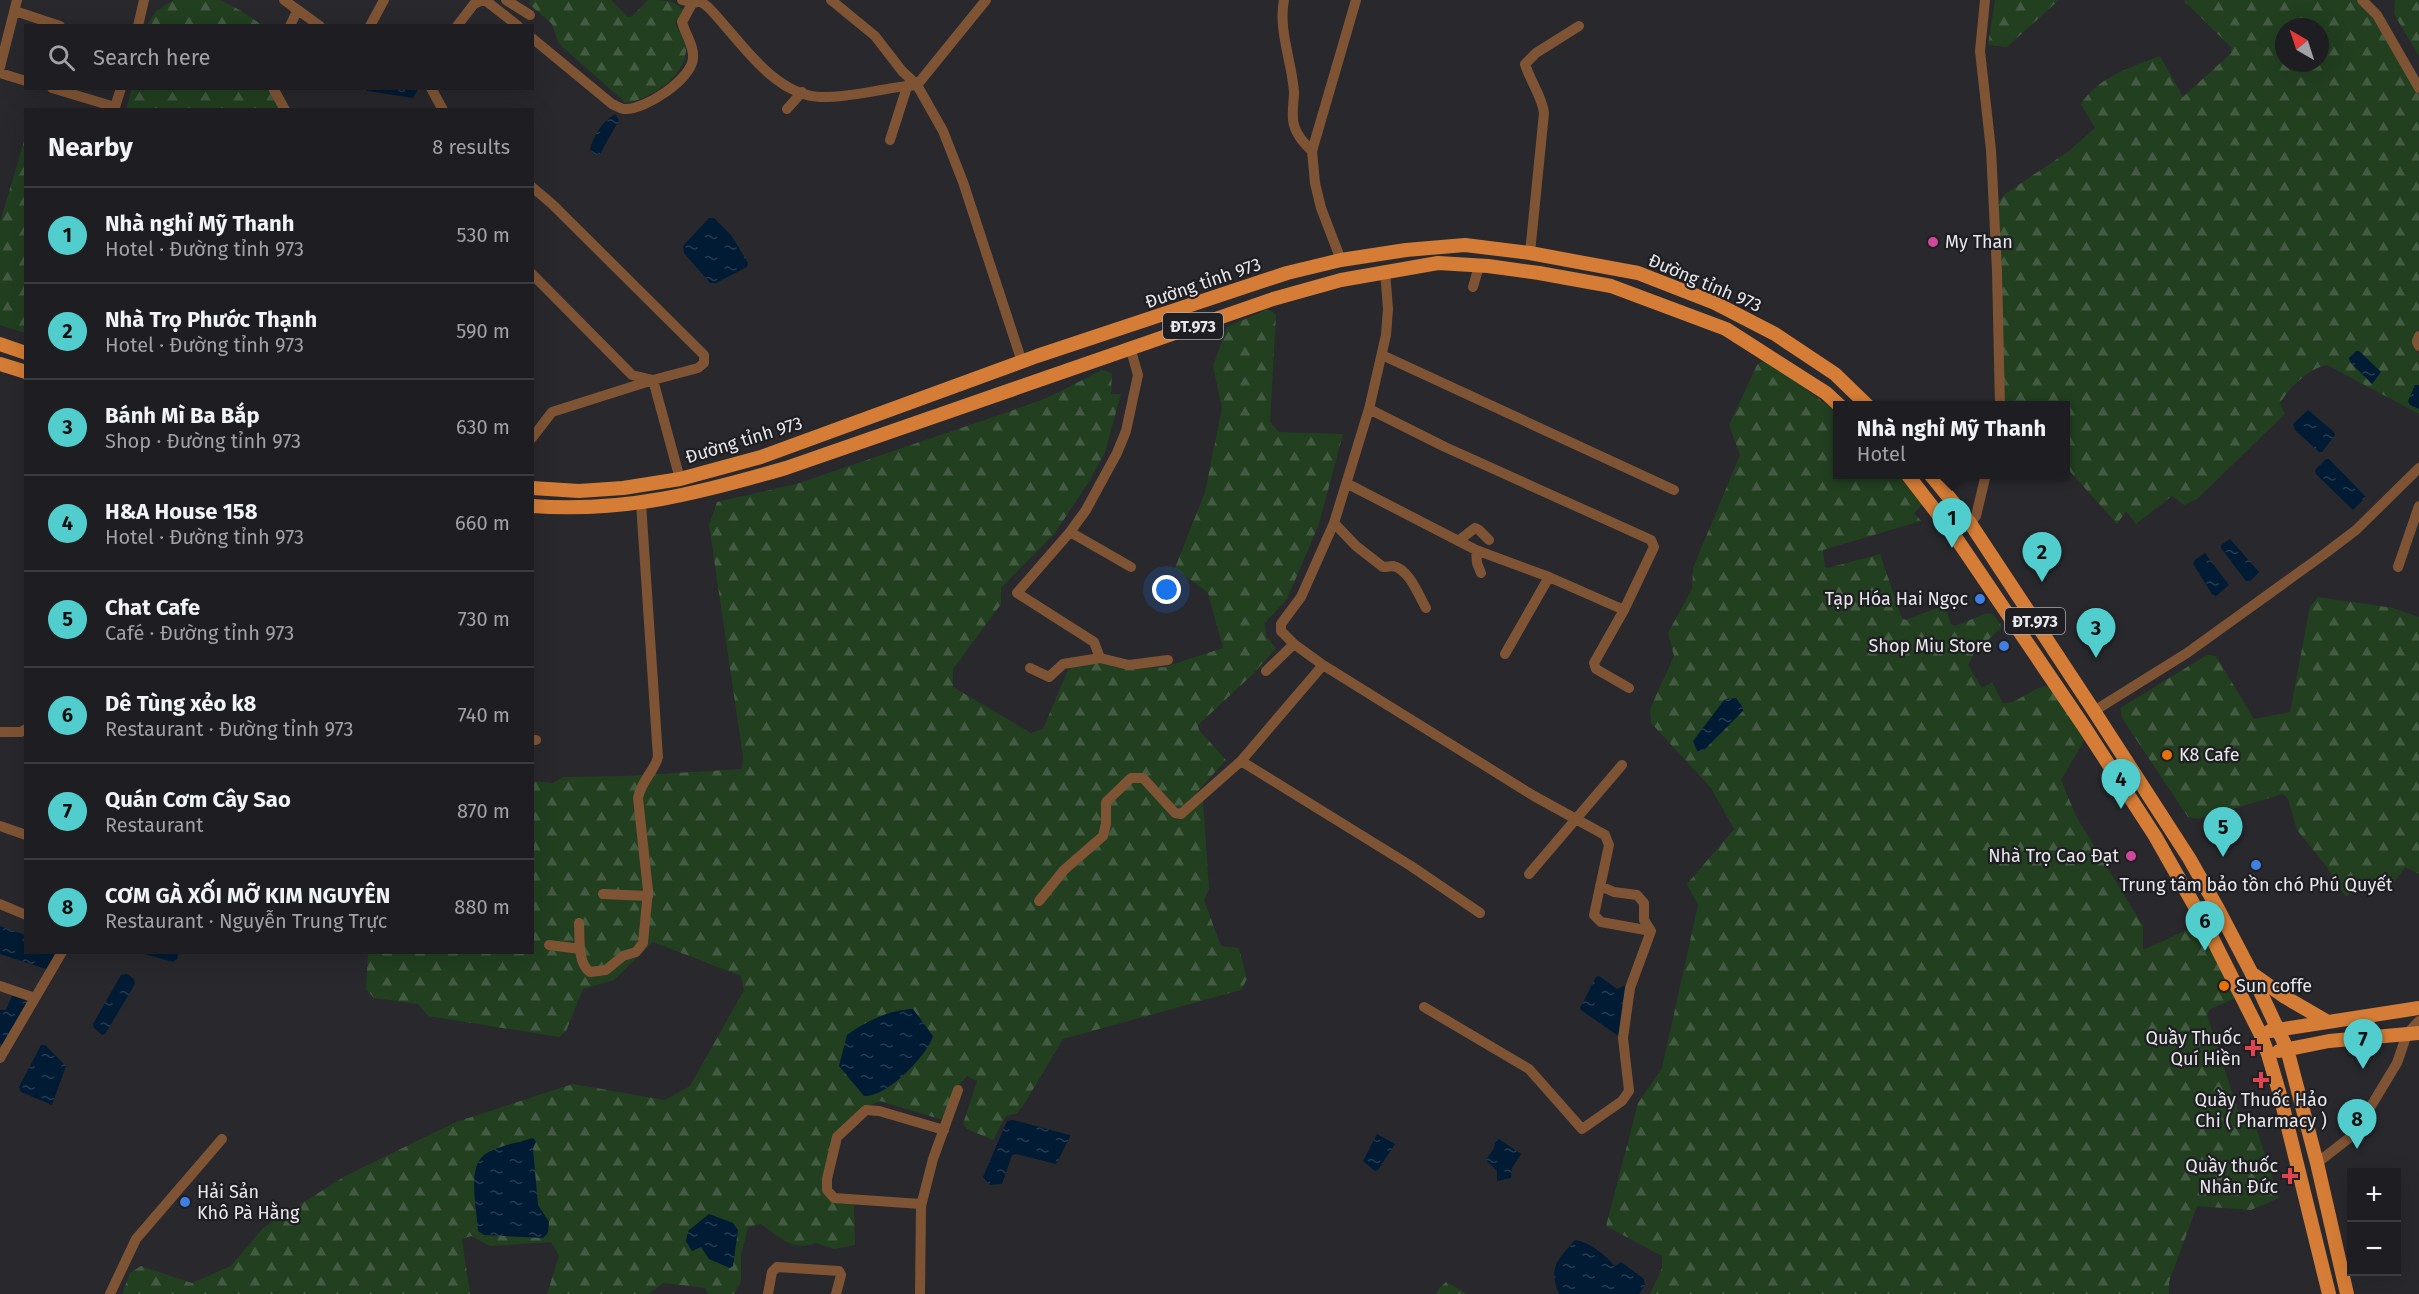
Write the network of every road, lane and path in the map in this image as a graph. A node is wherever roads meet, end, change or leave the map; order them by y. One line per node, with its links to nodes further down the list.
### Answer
1 (144, 0): 19 (street)
2 (284, 0): 16 (street)
3 (289, 0): 16 (street)
4 (384, 0): 22 (street)
5 (484, 0): 23 (street); 24 (street)
6 (506, 0): 17 (street)
7 (682, 0): 13 (street)
8 (831, 0): 30 (street)
9 (986, 0): 30 (street)
10 (1284, 0): 41 (street)
11 (1985, 0): 62 (street)
12 (2362, 0): 31 (street)
13 (694, 2): 26 (street); 36 (street)
14 (1352, 3): 41 (street)
15 (16, 5): 18 (street); 27 (street)
16 (297, 11): 20 (street); 21 (street)
17 (530, 15)
18 (56, 24)
19 (138, 24)
20 (291, 24)
21 (317, 24)
22 (371, 24)
23 (459, 24)
24 (515, 24)
25 (1579, 26): 43 (street)
26 (534, 40)
27 (0, 67)
28 (0, 73): 29 (street)
29 (24, 80)
30 (912, 86): 36 (street); 40 (street); 56 (street)
31 (2419, 88)
32 (59, 90): 33 (street)
33 (120, 90)
34 (274, 90): 37 (street)
35 (432, 90): 38 (street)
36 (802, 92): 39 (street)
37 (284, 108)
38 (442, 108)
39 (787, 109)
40 (890, 140)
41 (1312, 151): 44 (street)
42 (534, 189): 59 (street)
43 (1530, 254): 44 (main road, Đường tỉnh 973 / ĐT.973); 61 (main road, Đường tỉnh 973 / ĐT.973)
44 (1341, 260): 49 (main road, Đường tỉnh 973 / ĐT.973)
45 (1479, 266): 46 (main road, Đường tỉnh 973 / ĐT.973); 48 (street); 60 (main road, Đường tỉnh 973 / ĐT.973)
46 (1385, 271): 53 (main road, Đường tỉnh 973 / ĐT.973); 55 (street)
47 (534, 276): 59 (street)
48 (1473, 287)
49 (1121, 330): 53 (main road); 56 (main road, Đường tỉnh 973 / ĐT.973)
50 (2419, 336): 52 (street)
51 (0, 344): 54 (main road)
52 (2419, 346)
53 (1130, 347): 73 (main road, Đường tỉnh 973 / ĐT.973); 79 (street)
54 (24, 352)
55 (1382, 355): 63 (street); 72 (street)
56 (1022, 362): 66 (main road, Đường tỉnh 973 / ĐT.973)
57 (0, 364): 58 (main road)
58 (24, 371)
59 (653, 380): 64 (street); 66 (street)
60 (1835, 401)
61 (1864, 401)
62 (2000, 401)
63 (1369, 409): 70 (street); 89 (street)
64 (534, 435)
65 (2419, 468): 98 (street)
66 (680, 479): 71 (main road, Đường tỉnh 973 / ĐT.973)
67 (1911, 479): 80 (main road, ĐT.973)
68 (1934, 479): 77 (main road, ĐT.973)
69 (1985, 479): 77 (street)
70 (1348, 484): 76 (street); 82 (street)
71 (534, 488)
72 (1674, 490)
73 (641, 503): 74 (main road, Đường tỉnh 973 / ĐT.973); 109 (street)
74 (534, 506)
75 (2419, 506): 78 (street)
76 (1334, 523): 88 (street); 90 (street)
77 (1970, 524): 80 (main road); 98 (main road, ĐT.973)
78 (2416, 529): 85 (street)
79 (1070, 532): 84 (street); 92 (street)
80 (1954, 535): 127 (main road, ĐT.973)
81 (1489, 540): 82 (street)
82 (1458, 541): 83 (street)
83 (1476, 550): 86 (street); 87 (street)
84 (1131, 567)
85 (2398, 567)
86 (1481, 573)
87 (1549, 577): 89 (street); 91 (street)
88 (1426, 608)
89 (1624, 610): 97 (street)
90 (1294, 644): 94 (street); 96 (street)
91 (1505, 654)
92 (1100, 658): 93 (street); 95 (street)
93 (1168, 660)
94 (1323, 665): 101 (street); 103 (street)
95 (1030, 668)
96 (1266, 671)
97 (1629, 688)
98 (2097, 715): 119 (main road, ĐT.973)
99 (24, 730): 100 (street)
100 (0, 732)
101 (1241, 760): 110 (street); 112 (street)
102 (1622, 765): 103 (street)
103 (1575, 819): 106 (street); 107 (street)
104 (0, 826): 105 (street)
105 (24, 834)
106 (1529, 874)
107 (1600, 886): 115 (street); 115 (street)
108 (603, 894): 109 (street)
109 (648, 896): 117 (street)
110 (1039, 901)
111 (0, 904): 113 (street)
112 (1480, 913)
113 (24, 914)
114 (579, 923): 117 (street)
115 (1651, 931): 122 (street)
116 (549, 945): 117 (street)
117 (580, 949)
118 (61, 954): 121 (street)
119 (2251, 972): 125 (main road, ĐT.973); 126 (main road, ĐT.973)
120 (0, 986): 121 (street)
121 (35, 998): 131 (street)
122 (1424, 1007)
123 (2419, 1008): 125 (main road)
124 (2419, 1021): 128 (street)
125 (2328, 1022): 126 (main road)
126 (2278, 1028): 127 (main road); 129 (main road, ĐT.973)
127 (2260, 1033): 130 (main road, ĐT.973)
128 (2413, 1034): 129 (main road); 135 (street)
129 (2287, 1049): 130 (main road); 135 (main road)
130 (2268, 1054): 141 (main road)
131 (1, 1055)
132 (958, 1090): 133 (street)
133 (944, 1130): 136 (street); 136 (street)
134 (222, 1139): 137 (street)
135 (2317, 1163): 142 (main road)
136 (921, 1204): 140 (street)
137 (110, 1294)
138 (768, 1294): 139 (street)
139 (837, 1294)
140 (920, 1294)
141 (2329, 1294)
142 (2347, 1294)

